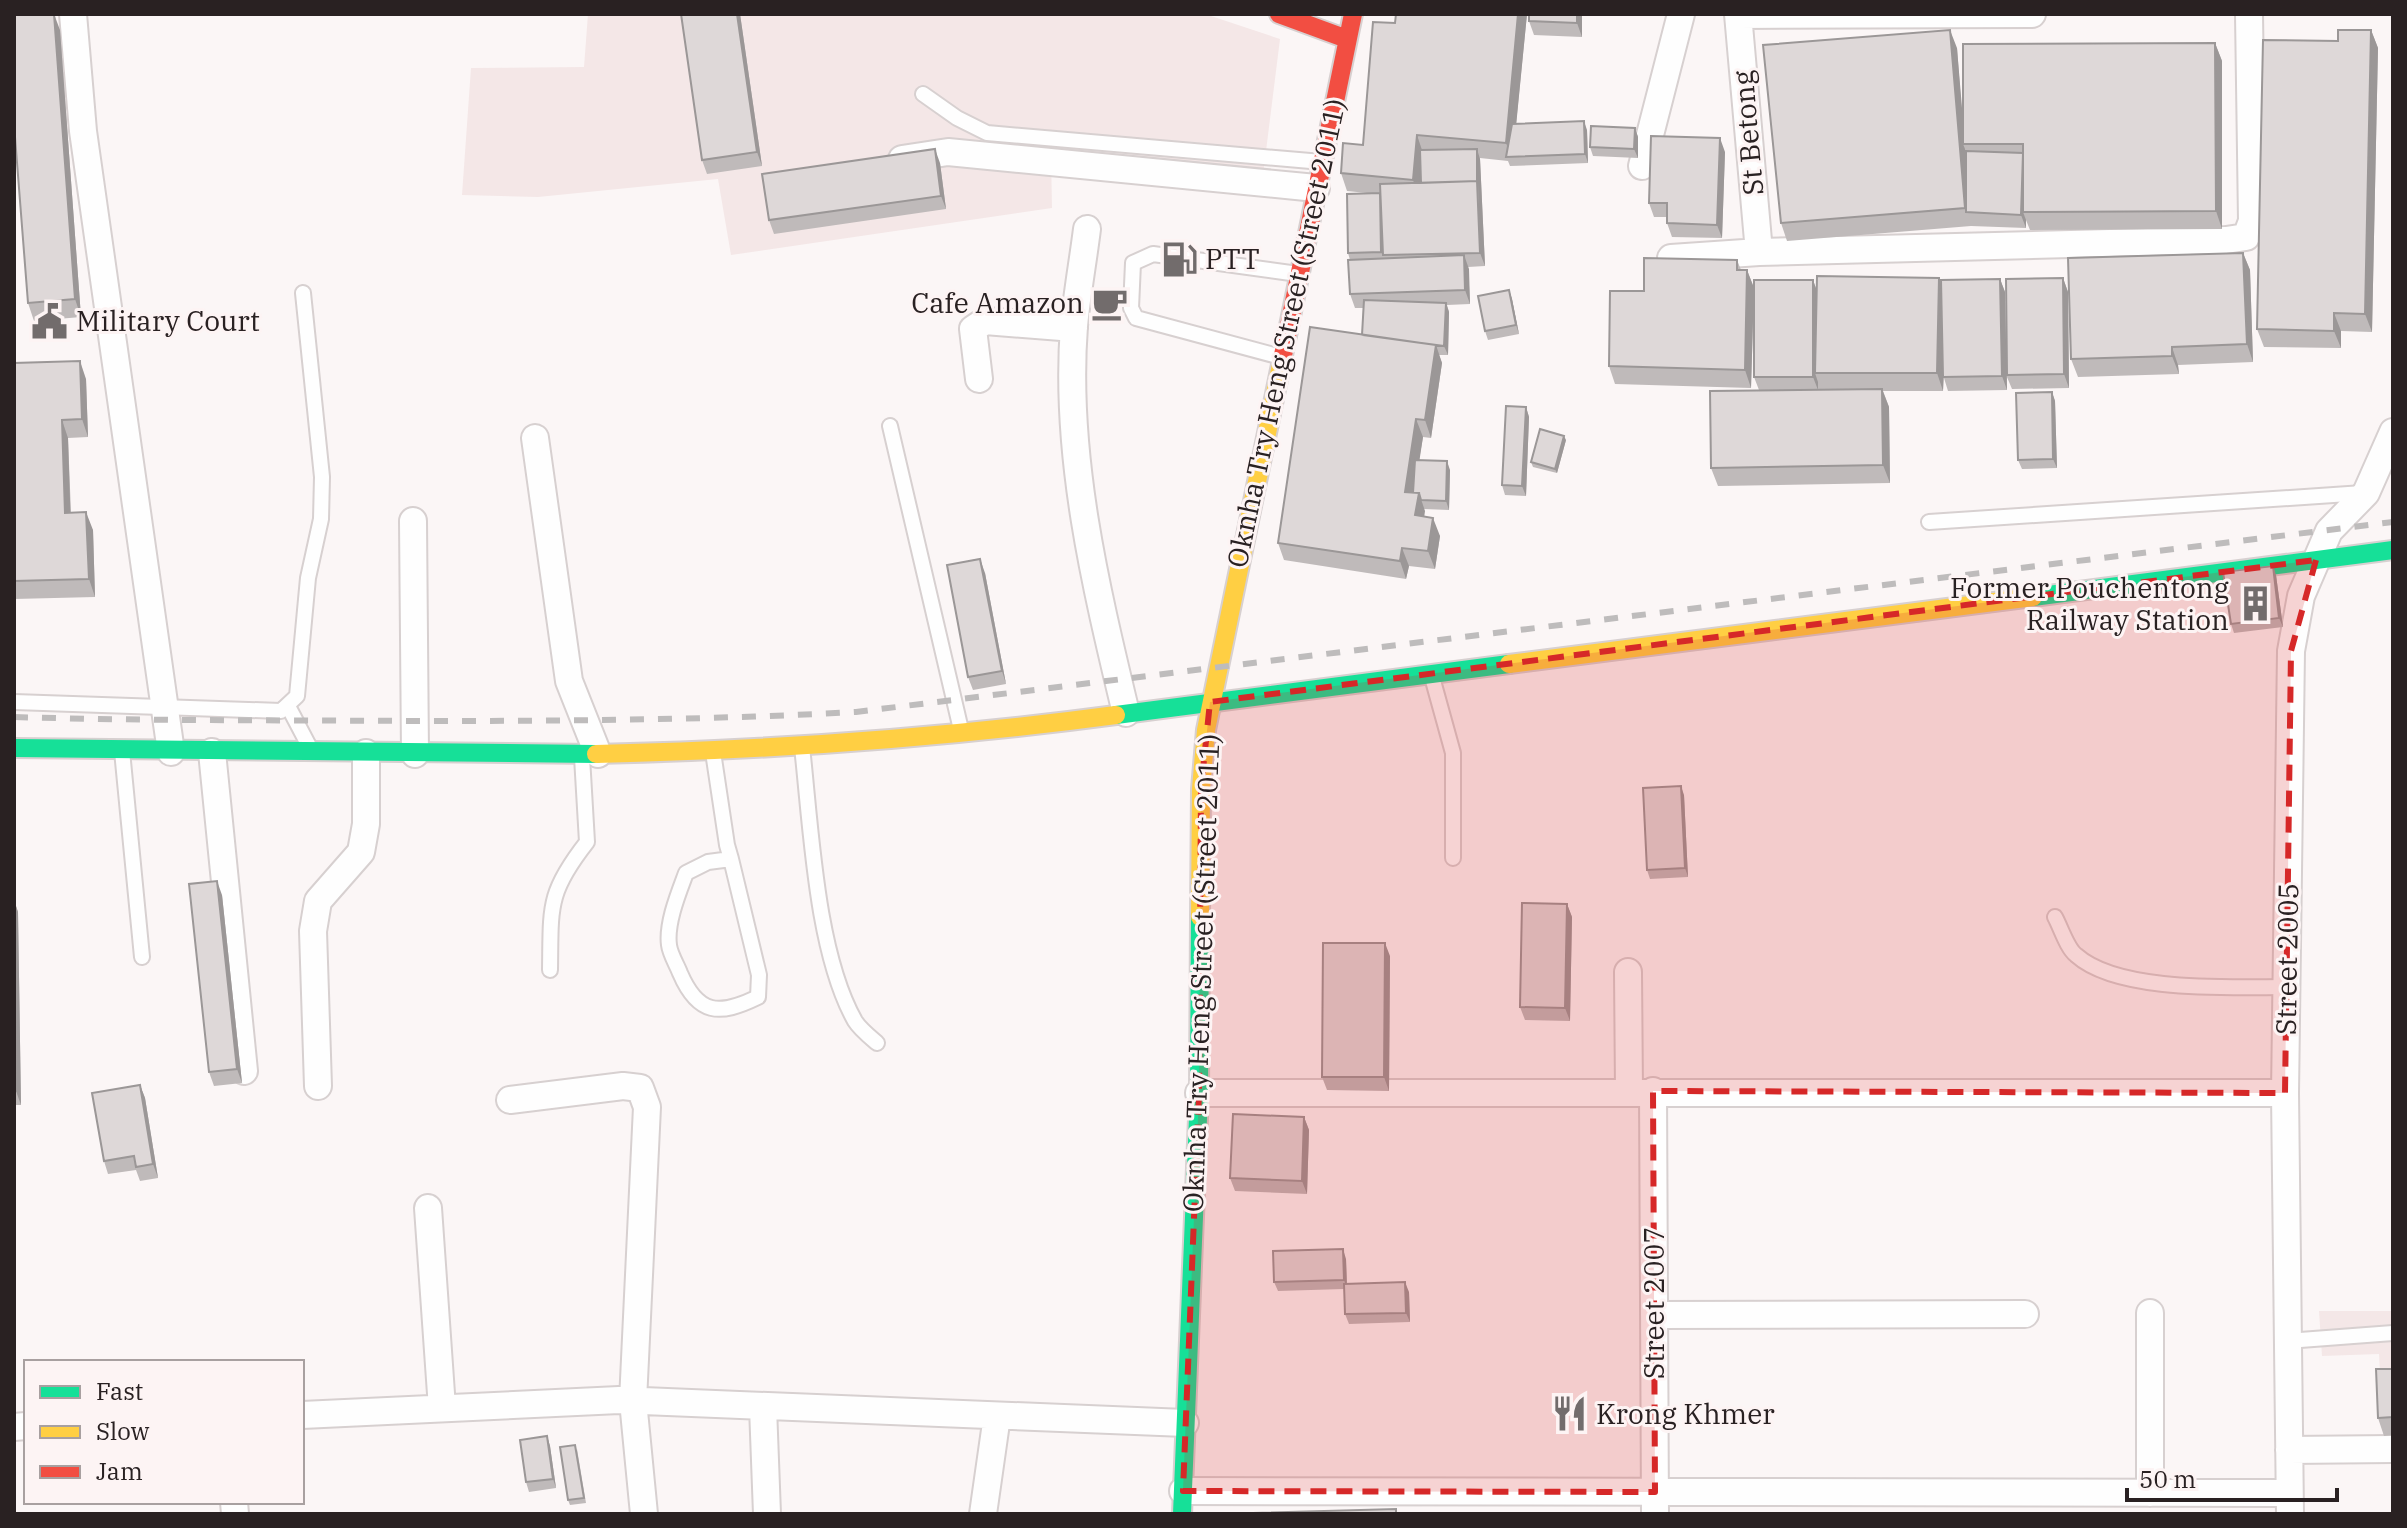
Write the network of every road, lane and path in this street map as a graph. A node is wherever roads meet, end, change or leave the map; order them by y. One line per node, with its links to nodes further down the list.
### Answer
1 (73, 14): 32 (street)
2 (1279, 14): 8 (street)
3 (1353, 14): 8 (street, Oknha Try Heng Street (Street 2011))
4 (1681, 14): 11 (street)
5 (2032, 14): 7 (street)
6 (2249, 14): 14 (street)
7 (1738, 15): 14 (street, St Betong)
8 (1347, 39): 12 (street, Oknha Try Heng Street (Street 2011))
9 (923, 94): 12 (lane)
10 (869, 163): 12 (street)
11 (1642, 166)
12 (1319, 175): 16 (street, Oknha Try Heng Street (Street 2011))
13 (1087, 229): 18 (street)
14 (1759, 252): 15 (street)
15 (1671, 258)
16 (1298, 274): 19 (street, Oknha Try Heng Street (Street 2011)); 19 (lane)
17 (303, 293): 33 (lane)
18 (1074, 328): 20 (street); 34 (street)
19 (1281, 357): 31 (street, Oknha Try Heng Street (Street 2011))
20 (979, 379)
21 (890, 426): 35 (lane)
22 (2393, 432): 24 (street, Street 2005)
23 (535, 438): 45 (street)
24 (2366, 493): 26 (lane); 28 (street, Street 2005)
25 (413, 521): 44 (street)
26 (1929, 522)
27 (2393, 550): 28 (street)
28 (2316, 560): 29 (street); 52 (street, Street 2005)
29 (1431, 673): 31 (street); 46 (lane)
30 (14, 702): 32 (lane)
31 (1210, 702): 34 (street); 57 (street, Oknha Try Heng Street (Street 2011))
32 (162, 707): 33 (lane); 40 (street)
33 (289, 708): 42 (lane)
34 (1126, 713): 35 (street)
35 (963, 735): 36 (street)
36 (802, 746): 39 (street); 53 (lane)
37 (14, 748): 38 (street)
38 (122, 751): 40 (street); 49 (lane)
39 (713, 751): 45 (street); 47 (lane)
40 (171, 752): 41 (street)
41 (212, 752): 42 (street); 54 (street)
42 (312, 753): 43 (street)
43 (366, 753): 44 (street); 55 (street)
44 (415, 754): 45 (street)
45 (590, 754): 50 (lane)
46 (1453, 858)
47 (731, 859): 47 (lane)
48 (2055, 917): 52 (lane)
49 (142, 957)
50 (550, 970)
51 (1628, 972): 56 (street, Street 2007)
52 (2286, 987): 58 (street, Street 2005)
53 (877, 1043)
54 (244, 1071)
55 (318, 1086)
56 (1641, 1091): 57 (street); 58 (street); 63 (street, Street 2007)
57 (1199, 1093): 71 (street, Oknha Try Heng Street (Street 2011))
58 (2285, 1093): 65 (street, Street 2005)
59 (510, 1100): 66 (street)
60 (428, 1208): 68 (street)
61 (2150, 1313): 74 (street)
62 (2025, 1314): 63 (street)
63 (1654, 1315): 77 (street, Street 2007)
64 (2393, 1333): 65 (lane)
65 (2287, 1341): 73 (street, Street 2005)
66 (633, 1401): 67 (street); 68 (street); 79 (street)
67 (763, 1407): 70 (street); 80 (street)
68 (442, 1408): 69 (street)
69 (304, 1415)
70 (997, 1416): 71 (street); 81 (street)
71 (1185, 1423): 75 (street, Oknha Try Heng Street (Street 2011))
72 (2393, 1449): 73 (street)
73 (2289, 1450): 78 (street, Street 2005)
74 (2150, 1493): 77 (street); 78 (street)
75 (1182, 1503): 76 (street)
76 (1427, 1503): 77 (street)
77 (1655, 1503)
78 (2289, 1504)
79 (644, 1514)
80 (767, 1514)
81 (983, 1514)

